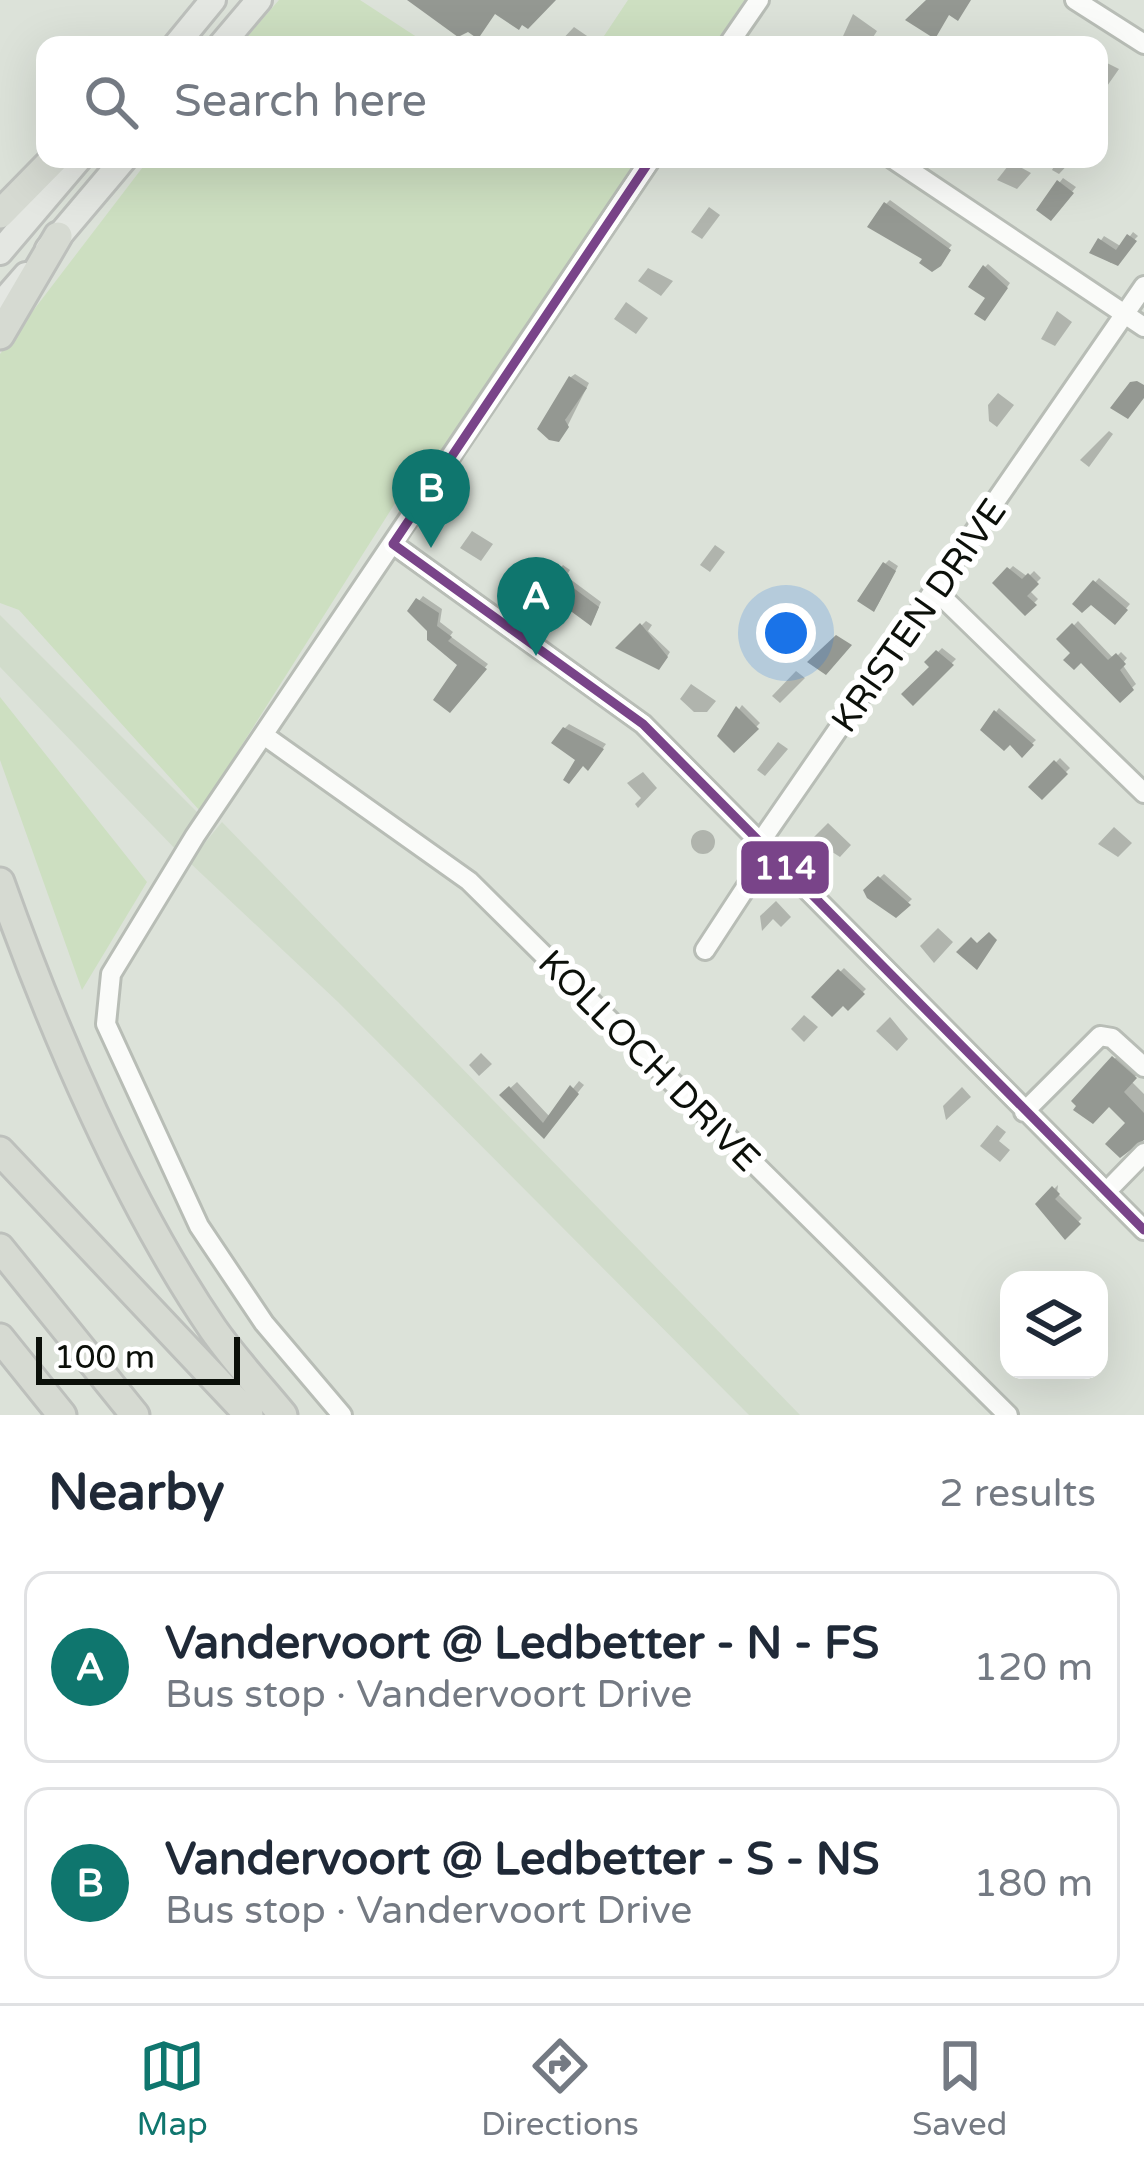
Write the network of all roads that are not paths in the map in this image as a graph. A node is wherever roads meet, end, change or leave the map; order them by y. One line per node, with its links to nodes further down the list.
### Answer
1 (214, 0): 5 (main road)
2 (259, 0): 6 (main road)
3 (759, 0): 7 (street)
4 (1075, 0): 8 (street)
5 (184, 36)
6 (229, 36)
7 (734, 36)
8 (1144, 44)
9 (45, 168): 14 (highway)
10 (71, 168): 16 (main road)
11 (116, 168): 15 (main road)
12 (646, 168): 22 (street)
13 (906, 168): 19 (street)
14 (0, 214)
15 (58, 236): 18 (main road); 21 (highway)
16 (0, 252)
17 (1144, 286): 19 (street, KRISTEN DRIVE)
18 (0, 305)
19 (1125, 314): 20 (street); 23 (street, KRISTEN DRIVE)
20 (1144, 327)
21 (0, 334)
22 (393, 544): 24 (street); 26 (street)
23 (934, 590): 25 (street); 26 (street, KRISTEN DRIVE)
24 (265, 736): 41 (street); 42 (street, KOLLOCH DRIVE)
25 (1144, 793)
26 (761, 841): 28 (street, KRISTEN DRIVE); 30 (street)
27 (0, 882): 40 (highway)
28 (705, 950)
29 (1144, 1066): 30 (street)
30 (1024, 1112): 33 (street)
31 (0, 1151): 39 (highway)
32 (1144, 1153): 33 (street)
33 (1106, 1192): 34 (street)
34 (1144, 1230)
35 (0, 1248): 38 (highway)
36 (0, 1338): 37 (highway)
37 (62, 1415)
38 (135, 1415)
39 (249, 1415)
40 (283, 1415)
41 (342, 1415)
42 (1008, 1415)

